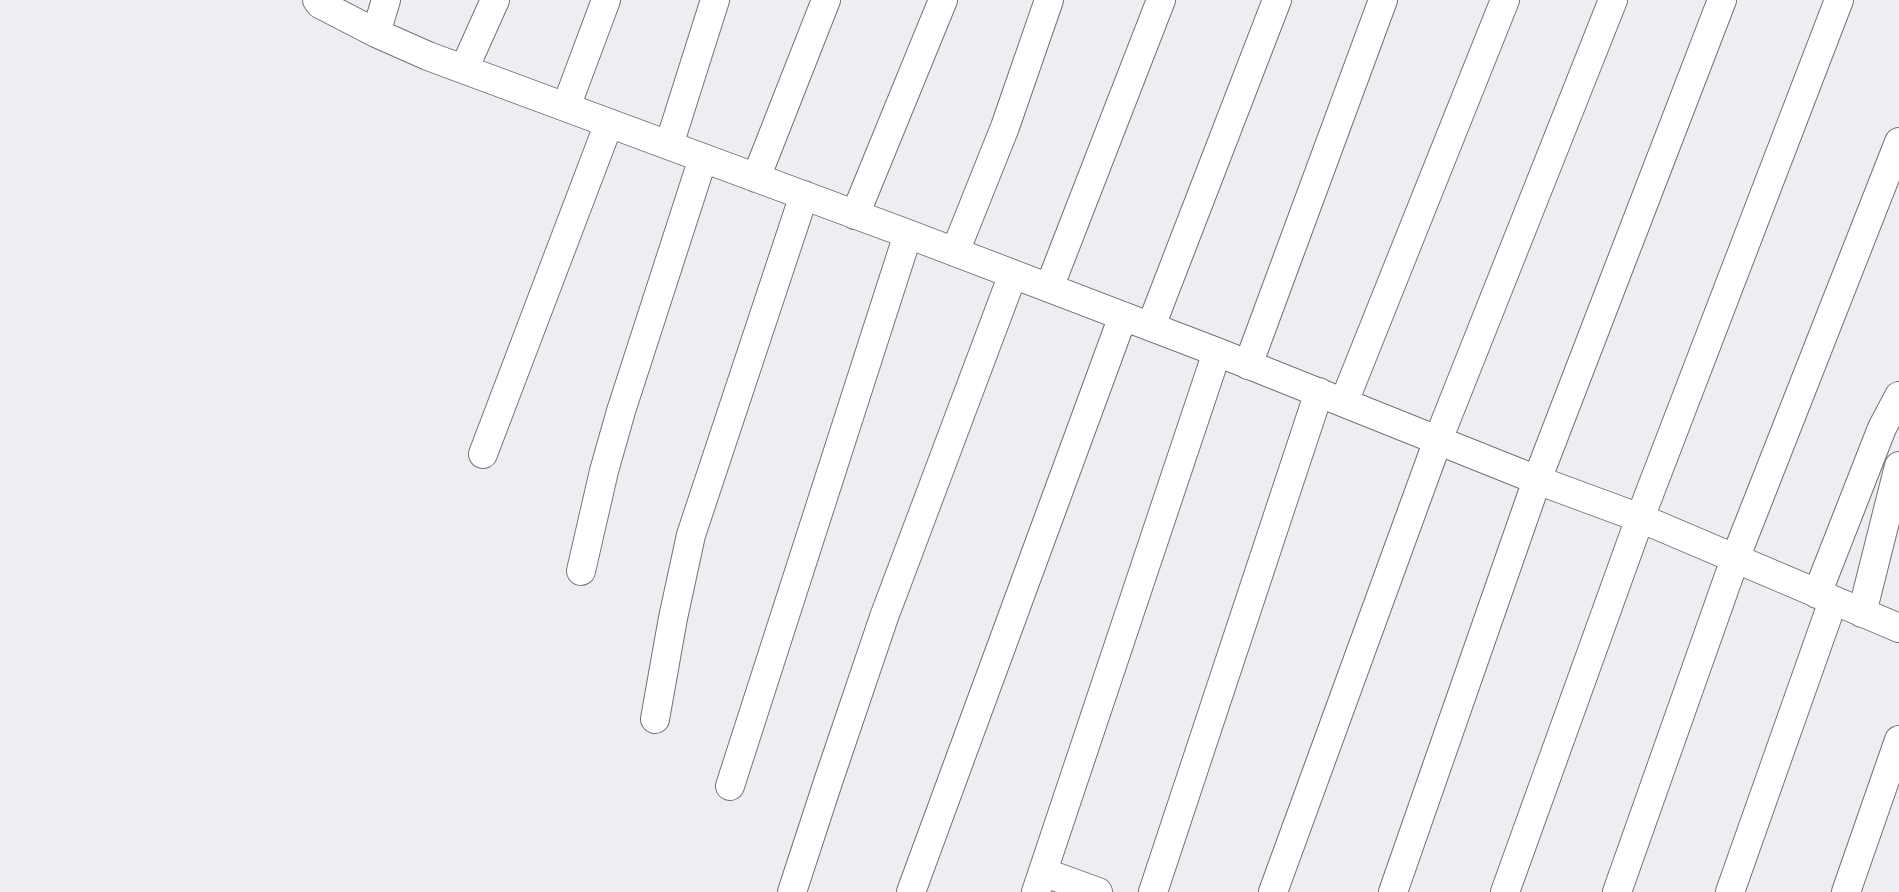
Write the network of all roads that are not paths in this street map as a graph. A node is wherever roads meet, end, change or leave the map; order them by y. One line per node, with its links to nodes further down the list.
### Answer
1 (317, 0): 16 (street)
2 (386, 0): 16 (street)
3 (495, 0): 17 (street)
4 (606, 0): 18 (street)
5 (715, 0): 21 (street)
6 (826, 0): 23 (street)
7 (943, 0): 25 (street)
8 (1049, 0): 27 (street)
9 (1161, 0): 29 (street)
10 (1277, 0): 31 (street)
11 (1383, 0): 33 (street)
12 (1505, 0): 36 (street)
13 (1613, 0): 37 (street)
14 (1722, 0): 40 (street)
15 (1839, 0): 41 (street)
16 (376, 33): 17 (street)
17 (464, 69): 18 (street)
18 (566, 107): 19 (street)
19 (609, 123): 21 (street); 38 (street)
20 (1899, 142): 42 (street)
21 (669, 145): 22 (street)
22 (703, 158): 23 (street); 43 (street)
23 (756, 178): 24 (street)
24 (804, 195): 25 (street); 47 (street)
25 (855, 215): 26 (street)
26 (908, 234): 27 (street); 49 (street)
27 (955, 252): 28 (street)
28 (1013, 274): 29 (street); 51 (street)
29 (1049, 288): 30 (street)
30 (1123, 316): 31 (street); 52 (street)
31 (1150, 326): 32 (street)
32 (1217, 352): 33 (street); 50 (street)
33 (1248, 364): 34 (street)
34 (1319, 392): 36 (street); 54 (street)
35 (1899, 396): 44 (street)
36 (1344, 402): 37 (street)
37 (1438, 440): 40 (street); 55 (street)
38 (483, 454)
39 (1899, 466): 45 (street)
40 (1537, 480): 41 (street); 56 (street)
41 (1640, 518): 42 (street); 57 (street)
42 (1735, 559): 44 (street); 58 (street)
43 (581, 571)
44 (1825, 598): 45 (street); 59 (street)
45 (1862, 613): 46 (street)
46 (1899, 628)
47 (654, 719)
48 (1899, 740): 60 (street)
49 (730, 786)
50 (1040, 882): 53 (street)
51 (792, 892)
52 (911, 892)
53 (1098, 892)
54 (1153, 892)
55 (1273, 892)
56 (1393, 892)
57 (1505, 892)
58 (1617, 892)
59 (1730, 892)
60 (1846, 892)

